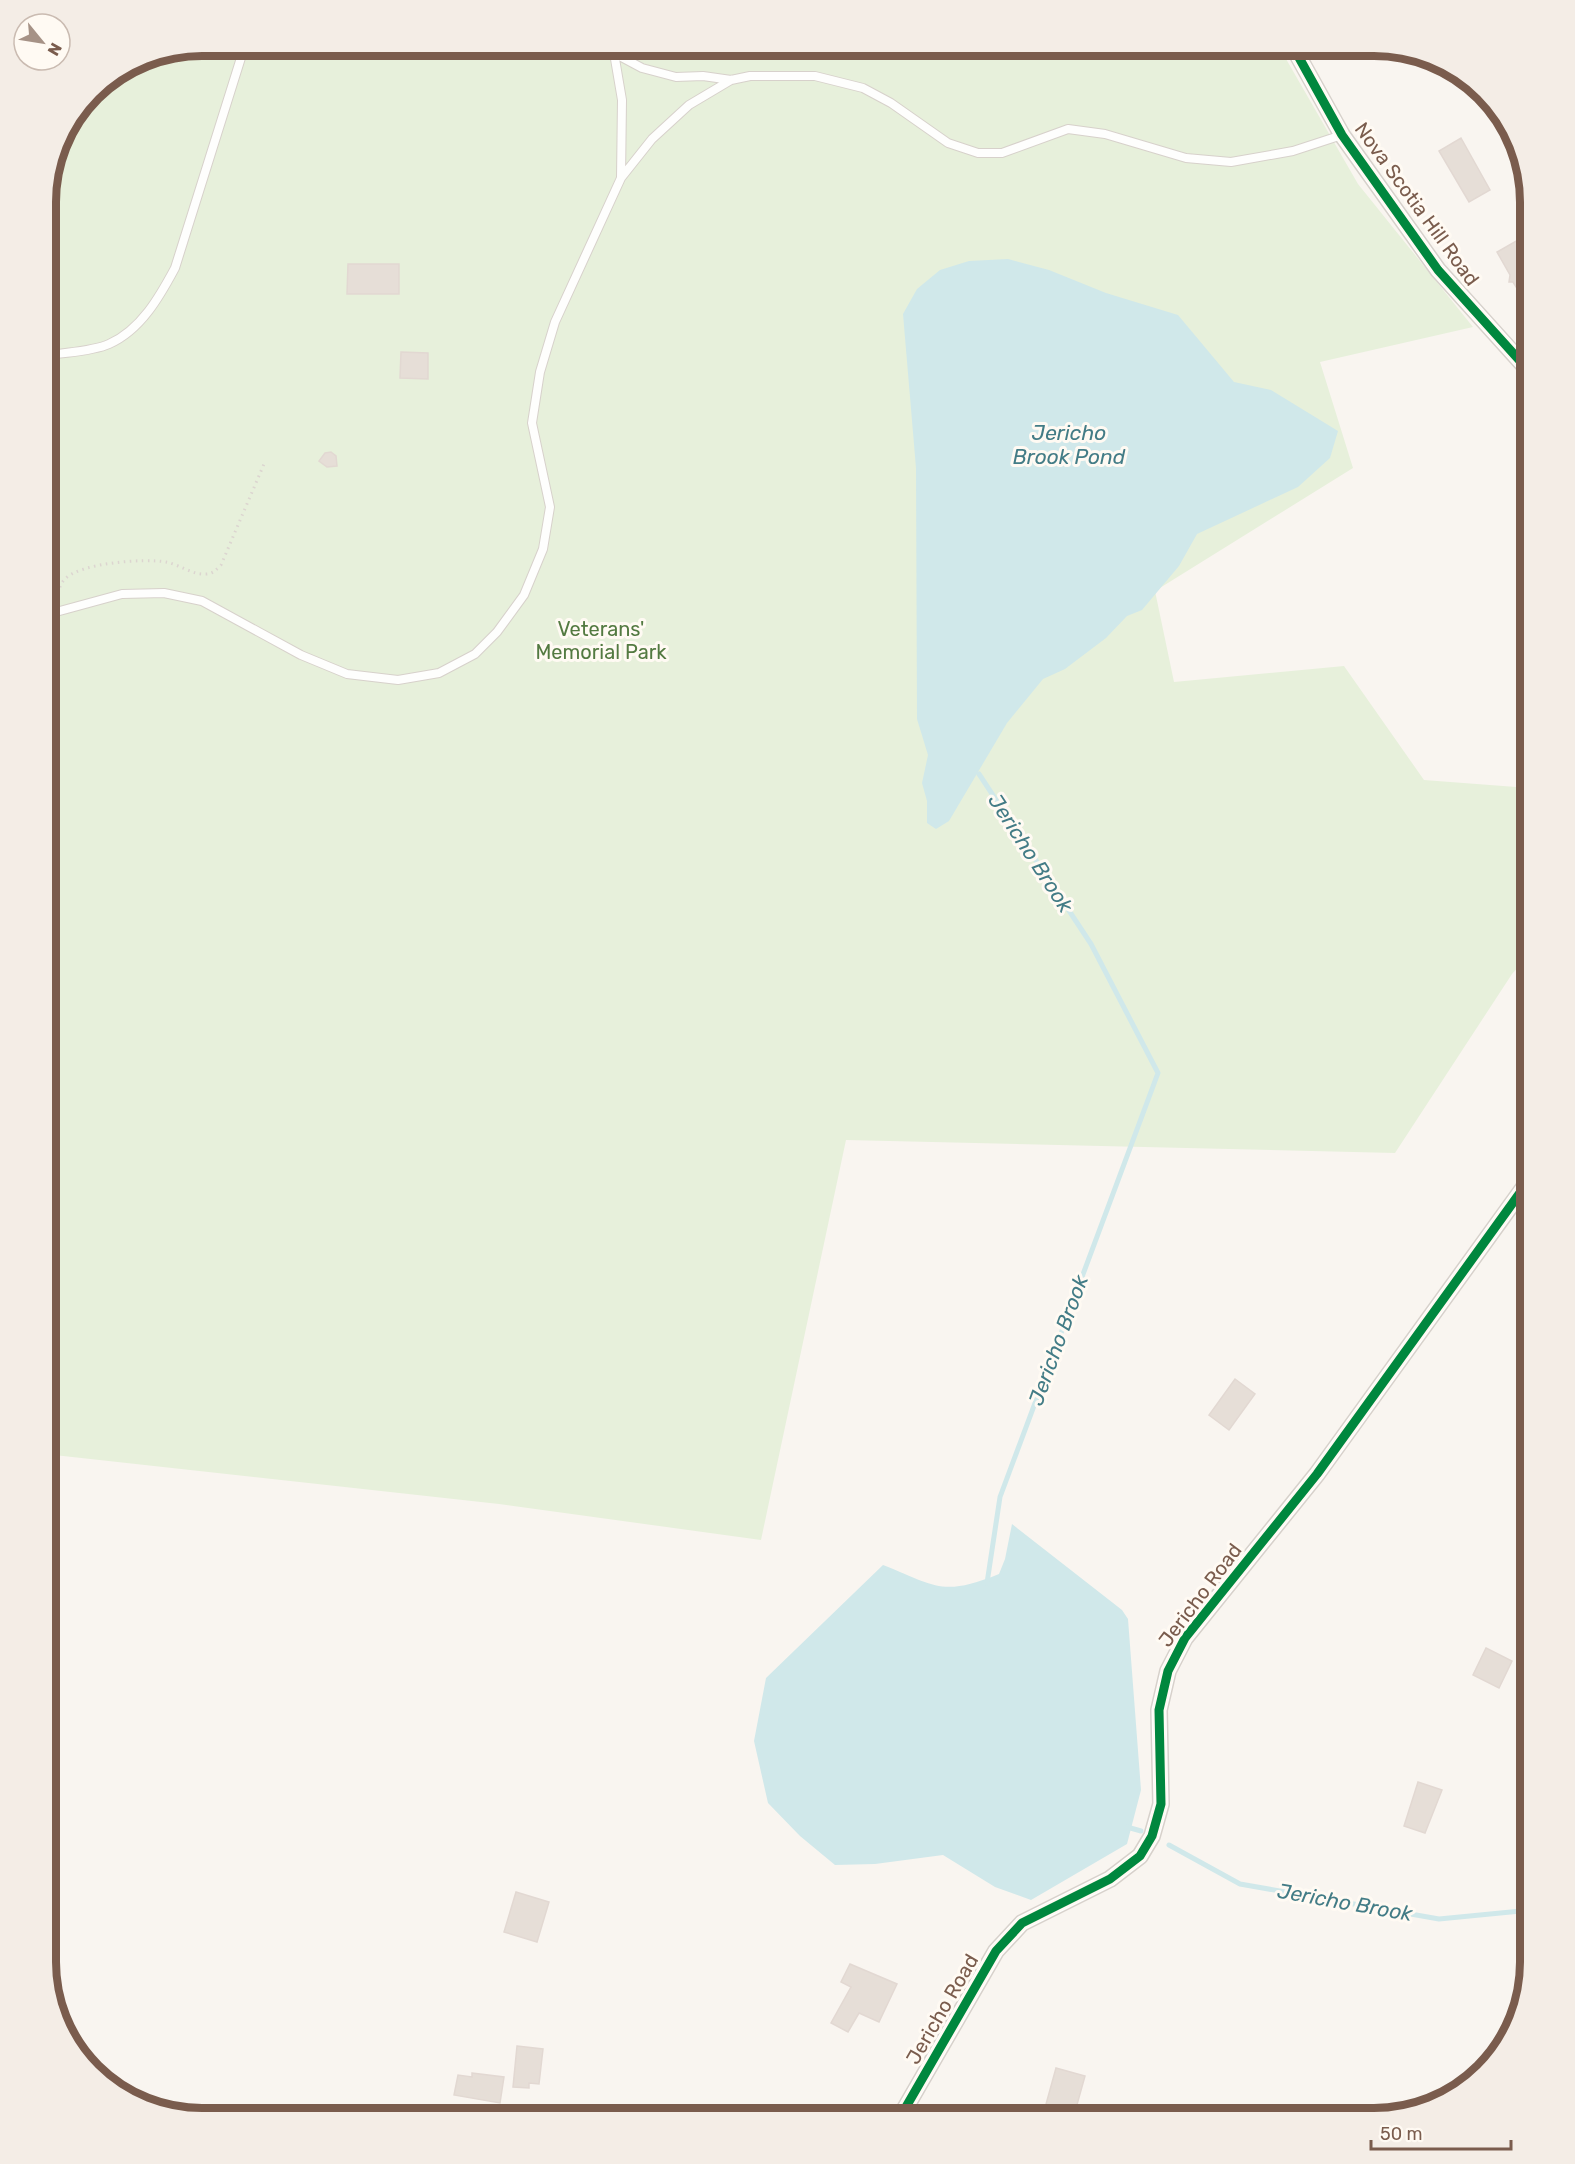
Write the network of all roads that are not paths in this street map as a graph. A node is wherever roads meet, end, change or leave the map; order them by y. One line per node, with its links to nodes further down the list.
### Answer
1 (242, 56): 8 (lane)
2 (615, 56): 7 (lane)
3 (620, 56): 5 (lane)
4 (1298, 56): 6 (street, Nova Scotia Hill Road)
5 (731, 80): 6 (lane); 7 (lane)
6 (1342, 135): 9 (street, Nova Scotia Hill Road)
7 (621, 178): 10 (lane)
8 (56, 354)
9 (1520, 361)
10 (56, 613)
11 (1520, 1193): 12 (street, Jericho Road)
12 (905, 2108)

